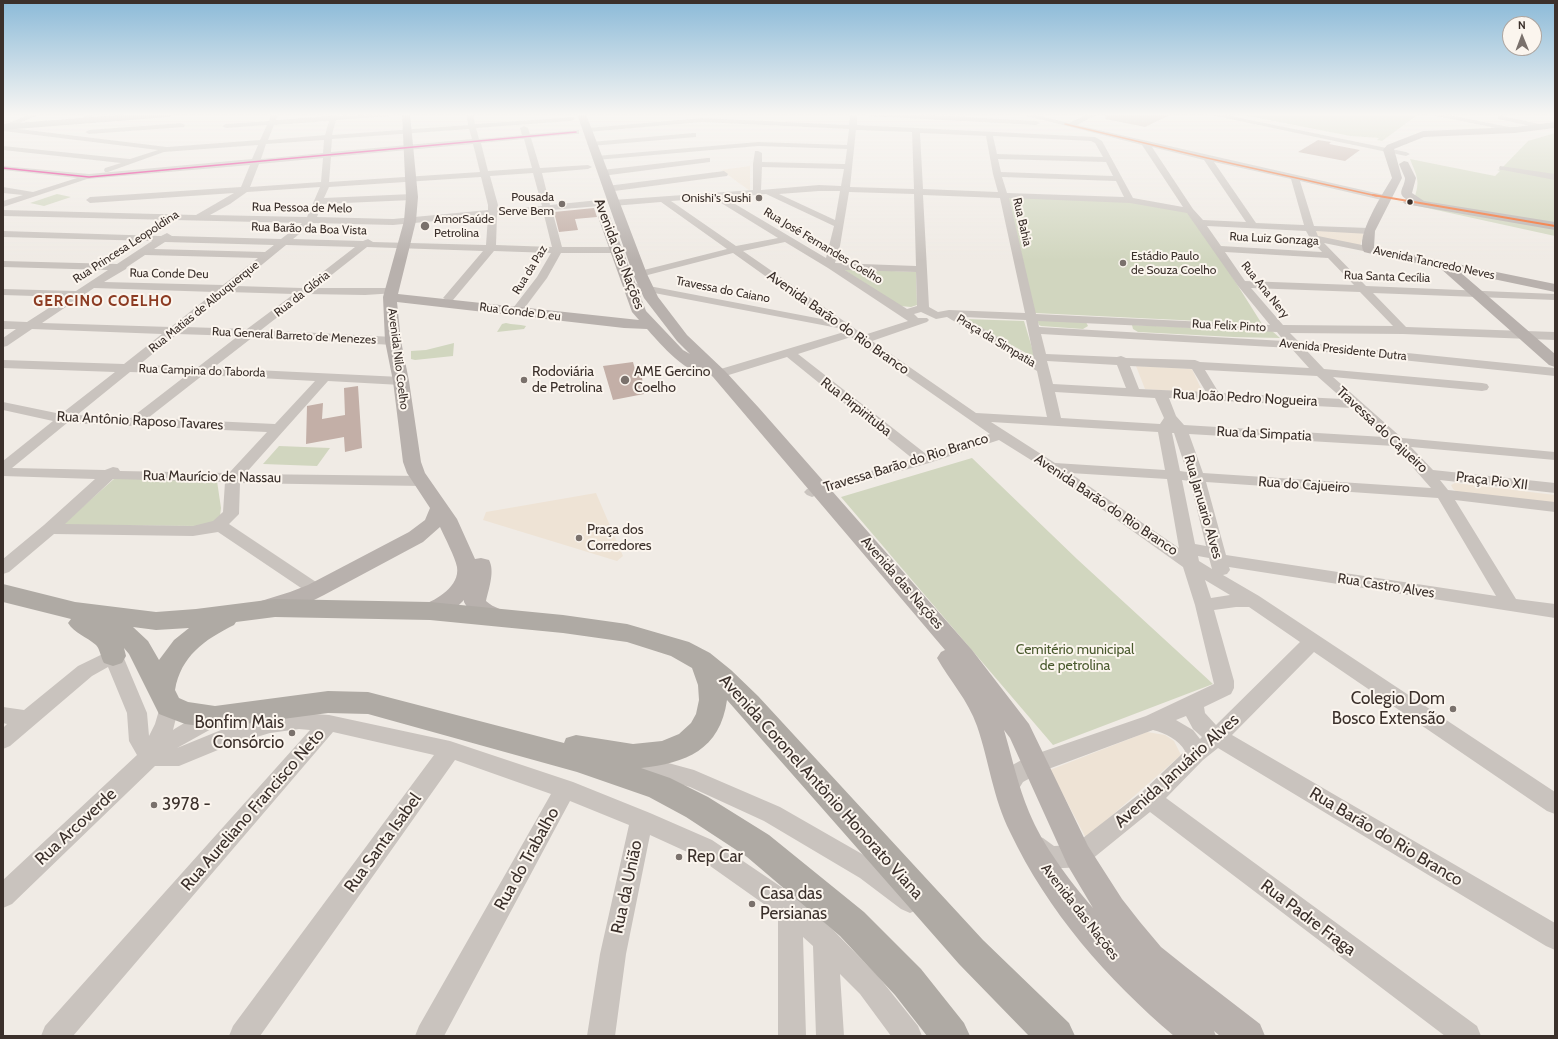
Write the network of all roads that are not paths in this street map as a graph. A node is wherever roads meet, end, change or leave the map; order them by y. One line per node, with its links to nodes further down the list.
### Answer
1 (129, 162): 31 (street)
2 (157, 162): 27 (street)
3 (253, 162): 27 (street)
4 (256, 162): 44 (street)
5 (326, 162): 39 (street)
6 (410, 162): 34 (main road, Avenida Nilo Coelho)
7 (481, 162): 30 (street)
8 (534, 162): 28 (street, Rua da Paz)
9 (593, 162): 37 (main road, Avenida das Nações)
10 (595, 162): 37 (main road, Avenida das Nações)
11 (653, 162): 37 (street)
12 (695, 162): 37 (street)
13 (710, 162): 35 (street)
14 (849, 162): 24 (street)
15 (918, 162): 46 (street)
16 (994, 162): 29 (street, Rua Bahia)
17 (1109, 162): 36 (street)
18 (1158, 162): 60 (street)
19 (1210, 162): 71 (street)
20 (1227, 162): 33 (street)
21 (1394, 162): 51 (main road)
22 (1404, 162): 58 (main road)
23 (757, 164): 24 (street); 45 (street)
24 (849, 167): 42 (street)
25 (3, 168): 31 (street)
26 (1503, 168): 32 (street)
27 (153, 171): 31 (street); 38 (street)
28 (537, 171): 30 (street); 37 (street); 59 (street, Rua da Paz)
29 (996, 174): 36 (street); 49 (street, Rua Bahia)
30 (484, 175): 34 (street); 63 (street)
31 (89, 177): 47 (street)
32 (1555, 177)
33 (1295, 178): 51 (street); 74 (street)
34 (411, 179): 39 (street); 50 (main road, Avenida Nilo Coelho)
35 (730, 179): 37 (street); 45 (street)
36 (1119, 179): 53 (street)
37 (600, 182): 52 (street); 59 (street, Rua Pessoa de Melo); 70 (main road, Avenida das Nações)
38 (129, 183)
39 (325, 185): 44 (street); 54 (street)
40 (115, 189): 55 (street)
41 (799, 189): 42 (street); 45 (street); 57 (street)
42 (844, 189): 46 (street); 69 (street)
43 (3, 190): 47 (street)
44 (244, 190): 55 (street); 64 (street, Rua Princesa Leopoldina)
45 (757, 192): 48 (street); 57 (street)
46 (919, 193): 49 (street); 94 (street)
47 (35, 194): 56 (street)
48 (714, 195): 52 (street); 77 (street, Rua José Fernandes Coelho)
49 (1003, 196): 53 (street); 116 (street, Rua Bahia)
50 (412, 197): 54 (street); 66 (main road, Avenida Nilo Coelho)
51 (1386, 198): 58 (main road); 73 (main road)
52 (662, 199): 86 (street, Avenida Barão do Rio Branco)
53 (1130, 200): 60 (street)
54 (319, 201): 65 (street)
55 (83, 202): 62 (street)
56 (3, 204)
57 (795, 204): 69 (street)
58 (1421, 204): 72 (main road)
59 (548, 208): 63 (street, Rua Pessoa de Melo); 84 (street, Rua da Paz)
60 (1190, 211): 68 (street, Rua Ana Nery)
61 (3, 213): 62 (street, Rua Pessoa de Melo)
62 (58, 213): 64 (street, Rua Pessoa de Melo); 75 (street)
63 (494, 214): 66 (street, Rua Pessoa de Melo); 81 (street)
64 (198, 217): 65 (street, Rua Pessoa de Melo); 76 (street, Rua Princesa Leopoldina)
65 (311, 220): 67 (street, Rua Pessoa de Melo); 78 (street, Rua Matias de Albuquerque)
66 (410, 221): 67 (street, Rua Pessoa de Melo); 80 (main road, Avenida Nilo Coelho)
67 (393, 222): 79 (street, Rua da Glória)
68 (1200, 223): 71 (street); 82 (street, Rua Ana Nery)
69 (837, 224): 91 (street)
70 (615, 225): 85 (main road, Avenida das Nações); 95 (main road, Avenida das Nações)
71 (1253, 226): 74 (street)
72 (1555, 226)
73 (1369, 231): 74 (street); 83 (main road)
74 (1312, 233): 83 (street, Avenida Tancredo Neves); 89 (street)
75 (5, 235): 76 (street, Rua Barão da Boa Vista)
76 (164, 238): 78 (street, Rua Barão da Boa Vista); 87 (street, Rua Princesa Leopoldina)
77 (785, 239): 86 (street); 91 (street, Rua José Fernandes Coelho)
78 (285, 242): 79 (street, Rua Barão da Boa Vista); 88 (street, Rua Matias de Albuquerque)
79 (366, 244): 80 (street, Rua Barão da Boa Vista); 102 (street, Rua da Glória)
80 (403, 244): 81 (street, Rua Barão da Boa Vista); 105 (main road, Avenida Nilo Coelho)
81 (492, 248): 84 (street, Rua Barão da Boa Vista); 108 (street)
82 (1217, 249): 89 (street, Rua Luiz Gonzaga); 96 (street, Rua Ana Nery)
83 (1368, 249): 92 (main road, Avenida Tancredo Neves)
84 (558, 250): 85 (street, Rua Barão da Boa Vista); 111 (street, Rua da Paz)
85 (615, 250): 95 (main road, Avenida das Nações)
86 (734, 250): 95 (street); 109 (street, Avenida Barão do Rio Branco)
87 (144, 252): 88 (street); 93 (street, Rua Princesa Leopoldina)
88 (268, 255): 100 (street, Rua Matias de Albuquerque)
89 (1329, 255): 101 (street)
90 (3, 264): 93 (street)
91 (831, 265): 94 (street); 112 (street, Rua José Fernandes Coelho)
92 (1444, 266): 99 (main road, Avenida Tancredo Neves); 106 (main road)
93 (122, 267): 97 (street, Rua Princesa Leopoldina)
94 (921, 269): 110 (street)
95 (634, 279): 98 (main road, Avenida das Nações); 117 (main road, Avenida das Nações)
96 (1242, 284): 101 (street, Rua Santa Cecília); 123 (street, Rua Ana Nery)
97 (92, 285): 100 (street, Rua Conde Deu); 104 (street, Rua Princesa Leopoldina)
98 (646, 288): 114 (street, Travessa do Caiano); 146 (main road, Avenida das Nações)
99 (1555, 288)
100 (226, 289): 102 (street, Rua Conde Deu); 126 (street, Rua Matias de Albuquerque)
101 (1362, 289): 106 (street, Rua Santa Cecília); 125 (street)
102 (306, 291): 105 (street, Rua Conde Deu); 127 (street, Rua da Glória)
103 (3, 292): 104 (street)
104 (77, 294): 122 (street, Rua Princesa Leopoldina)
105 (391, 294): 108 (main road, Rua Conde D eu); 111 (main road, Rua Conde D eu); 133 (main road, Avenida Nilo Coelho)
106 (1476, 294): 107 (street, Rua Santa Cecília); 131 (main road)
107 (1555, 297)
108 (449, 298): 111 (main road, Rua Conde D eu)
109 (811, 304): 114 (street); 128 (street, Avenida Barão do Rio Branco)
110 (923, 308): 112 (street); 115 (street)
111 (518, 310): 117 (main road, Rua Conde D eu)
112 (905, 313): 120 (street, Rua José Fernandes Coelho)
113 (949, 313): 115 (street, Rua Felix Pinto); 116 (street, Rua Felix Pinto); 139 (street, Praça da Simpatia)
114 (792, 316): 128 (street, Travessa do Caiano)
115 (936, 316): 120 (street, Rua Felix Pinto)
116 (1030, 316): 118 (street, Rua Felix Pinto); 124 (street, Rua Bahia)
117 (644, 319): 175 (main road, Avenida das Nações)
118 (1092, 319): 119 (street, Rua Felix Pinto); 129 (street)
119 (1120, 321): 123 (street, Rua Felix Pinto); 130 (street)
120 (916, 322): 128 (street, Rua Felix Pinto)
121 (3, 325): 122 (street, Rua General Barreto de Menezes)
122 (28, 326): 126 (street, Rua General Barreto de Menezes); 134 (street, Rua Princesa Leopoldina)
123 (1280, 329): 125 (street, Rua Felix Pinto); 135 (street, Rua Ana Nery)
124 (1034, 330): 129 (street, Avenida Presidente Dutra); 139 (street, Rua Bahia)
125 (1403, 330): 131 (street, Rua Felix Pinto)
126 (175, 331): 127 (street, Rua General Barreto de Menezes); 142 (street, Rua Matias de Albuquerque)
127 (250, 333): 133 (street, Rua General Barreto de Menezes); 143 (street, Rua da Glória)
128 (852, 333): 136 (street, Rua Felix Pinto); 156 (street, Avenida Barão do Rio Branco)
129 (1096, 333): 130 (street, Avenida Presidente Dutra)
130 (1126, 334): 135 (street, Avenida Presidente Dutra)
131 (1523, 334): 132 (street, Rua Felix Pinto); 138 (main road)
132 (1555, 336)
133 (393, 341): 148 (main road, Avenida Nilo Coelho)
134 (3, 343)
135 (1295, 345): 144 (street, Travessa do Cajueiro); 145 (street, Avenida Presidente Dutra)
136 (789, 353): 146 (street, Rua Felix Pinto); 165 (street, Rua Pirpirituba)
137 (1121, 360): 139 (street); 141 (street); 151 (street)
138 (1555, 362)
139 (1042, 363): 150 (street, Rua Bahia)
140 (3, 364): 142 (street, Rua Campina do Taborda)
141 (1196, 364): 144 (street); 153 (street)
142 (128, 368): 143 (street, Rua Campina do Taborda); 157 (street, Rua Matias de Albuquerque)
143 (202, 371): 147 (street, Rua Campina do Taborda); 159 (street, Rua da Glória)
144 (1320, 372): 149 (street); 154 (street, Travessa do Cajueiro)
145 (1555, 372)
146 (719, 374): 175 (main road, Avenida das Nações)
147 (325, 377): 148 (street, Rua Campina do Taborda); 161 (street)
148 (401, 381): 169 (main road, Avenida Nilo Coelho)
149 (1482, 387)
150 (1047, 388): 151 (street, Rua João Pedro Nogueira); 158 (street, Rua Bahia)
151 (1134, 392): 152 (street, Rua João Pedro Nogueira)
152 (1160, 394): 153 (street, Rua João Pedro Nogueira); 160 (street, Rua João Pedro Nogueira)
153 (1214, 397): 154 (street, Rua João Pedro Nogueira)
154 (1354, 404): 163 (street, Travessa do Cajueiro)
155 (3, 406): 157 (street, Rua Antônio Raposo Tavares)
156 (973, 416): 158 (street, Rua da Simpatia); 162 (street, Avenida Barão do Rio Branco)
157 (64, 419): 159 (street, Rua Antônio Raposo Tavares); 166 (street, Rua Matias de Albuquerque)
158 (1055, 422): 160 (street, Rua da Simpatia)
159 (133, 423): 161 (street, Rua Antônio Raposo Tavares)
160 (1172, 425): 163 (street, Rua da Simpatia); 172 (street, Rua Januario Alves); 173 (street, Rua Januario Alves)
161 (277, 428): 170 (street)
162 (1000, 435): 165 (street, Travessa Barão do Rio Branco); 167 (street, Avenida Barão do Rio Branco)
163 (1398, 442): 164 (street, Rua da Simpatia); 171 (street, Travessa do Cajueiro)
164 (1555, 456)
165 (924, 460): 175 (street, Travessa Barão do Rio Branco)
166 (5, 465): 168 (street, Rua Maurício de Nassau)
167 (1052, 467): 172 (street, Rua do Cajueiro); 181 (street, Avenida Barão do Rio Branco)
168 (115, 470): 170 (street, Rua Maurício de Nassau); 180 (street)
169 (417, 472): 170 (street, Rua Maurício de Nassau); 177 (main road, Avenida Nilo Coelho); 194 (main road)
170 (236, 474): 179 (street)
171 (1428, 474): 174 (street, Praça Pio XII); 176 (street, Travessa do Cajueiro)
172 (1174, 476): 173 (street, Rua do Cajueiro); 181 (street, Rua Januario Alves)
173 (1197, 478): 176 (street, Rua do Cajueiro); 182 (street, Rua Januario Alves)
174 (1555, 488)
175 (816, 491): 211 (main road, Avenida das Nações); 212 (main road, Avenida das Nações)
176 (1443, 494): 178 (street, Rua do Cajueiro); 189 (street, Travessa do Cajueiro)
177 (440, 507): 185 (main road); 192 (main road, Avenida Nilo Coelho)
178 (1555, 507)
179 (219, 525): 180 (street); 185 (street)
180 (50, 529): 183 (street)
181 (1189, 556): 182 (street, Rua Castro Alves); 184 (street, Avenida Barão do Rio Branco); 188 (street)
182 (1217, 557): 184 (street, Rua Januario Alves); 189 (street, Rua Castro Alves)
183 (3, 568)
184 (1225, 585): 187 (street, Avenida Barão do Rio Branco)
185 (316, 590): 191 (main road)
186 (3, 593): 190 (highway)
187 (1253, 601): 188 (street); 195 (street, Avenida Barão do Rio Branco)
188 (1204, 605): 199 (street)
189 (1511, 605): 193 (street, Rua Castro Alves)
190 (64, 609): 191 (highway); 196 (highway); 198 (highway)
191 (262, 610): 192 (highway, Avenida Coronel Antônio Honorato Viana); 198 (highway)
192 (430, 611): 194 (highway, Avenida Coronel Antônio Honorato Viana)
193 (1555, 611)
194 (499, 618): 197 (highway, Avenida Coronel Antônio Honorato Viana)
195 (1312, 642): 205 (street, Avenida Januário Alves); 215 (street, Avenida Barão do Rio Branco)
196 (113, 656): 202 (street); 210 (street)
197 (701, 660): 208 (highway); 223 (highway, Avenida Coronel Antônio Honorato Viana)
198 (165, 699): 201 (highway); 210 (street, Rua Arcoverde)
199 (1194, 703): 203 (street); 205 (street, Rua Barão do Rio Branco)
200 (3, 715): 202 (street)
201 (215, 717): 208 (highway); 210 (street, Rua Arcoverde); 231 (highway)
202 (28, 719): 206 (street)
203 (1153, 722): 209 (street); 211 (street)
204 (329, 723): 207 (street); 210 (street, Rua Aureliano Francisco Neto); 224 (street, Rua Aureliano Francisco Neto)
205 (1217, 737): 209 (street, Avenida Januário Alves); 221 (street, Rua Barão do Rio Branco)
206 (3, 740)
207 (450, 750): 213 (street, Rua do Trabalho); 225 (street, Rua Santa Isabel)
208 (585, 750): 223 (street)
209 (1196, 754): 214 (street, Avenida Januário Alves)
210 (150, 757): 219 (street, Rua Arcoverde)
211 (1035, 764): 212 (street); 218 (main road, Avenida das Nações)
212 (1007, 788): 217 (main road, Avenida das Nações)
213 (565, 789): 216 (street, Rua da União); 226 (street, Rua do Trabalho)
214 (1150, 799): 218 (street, Avenida Januário Alves); 235 (street, Rua Padre Fraga)
215 (1555, 804)
216 (642, 820): 220 (street); 227 (street, Rua da União)
217 (1028, 840): 218 (street); 233 (main road, Avenida das Nações)
218 (1078, 856): 234 (main road, Avenida das Nações)
219 (3, 896)
220 (790, 908): 222 (street); 228 (street)
221 (1555, 937)
222 (825, 940): 229 (street); 230 (street)
223 (971, 952): 232 (highway, Avenida Coronel Antônio Honorato Viana)
224 (55, 1036)
225 (243, 1036)
226 (429, 1036)
227 (601, 1036)
228 (792, 1036)
229 (830, 1036)
230 (908, 1036)
231 (951, 1036)
232 (1056, 1036)
233 (1200, 1036)
234 (1248, 1036)
235 (1467, 1036)

